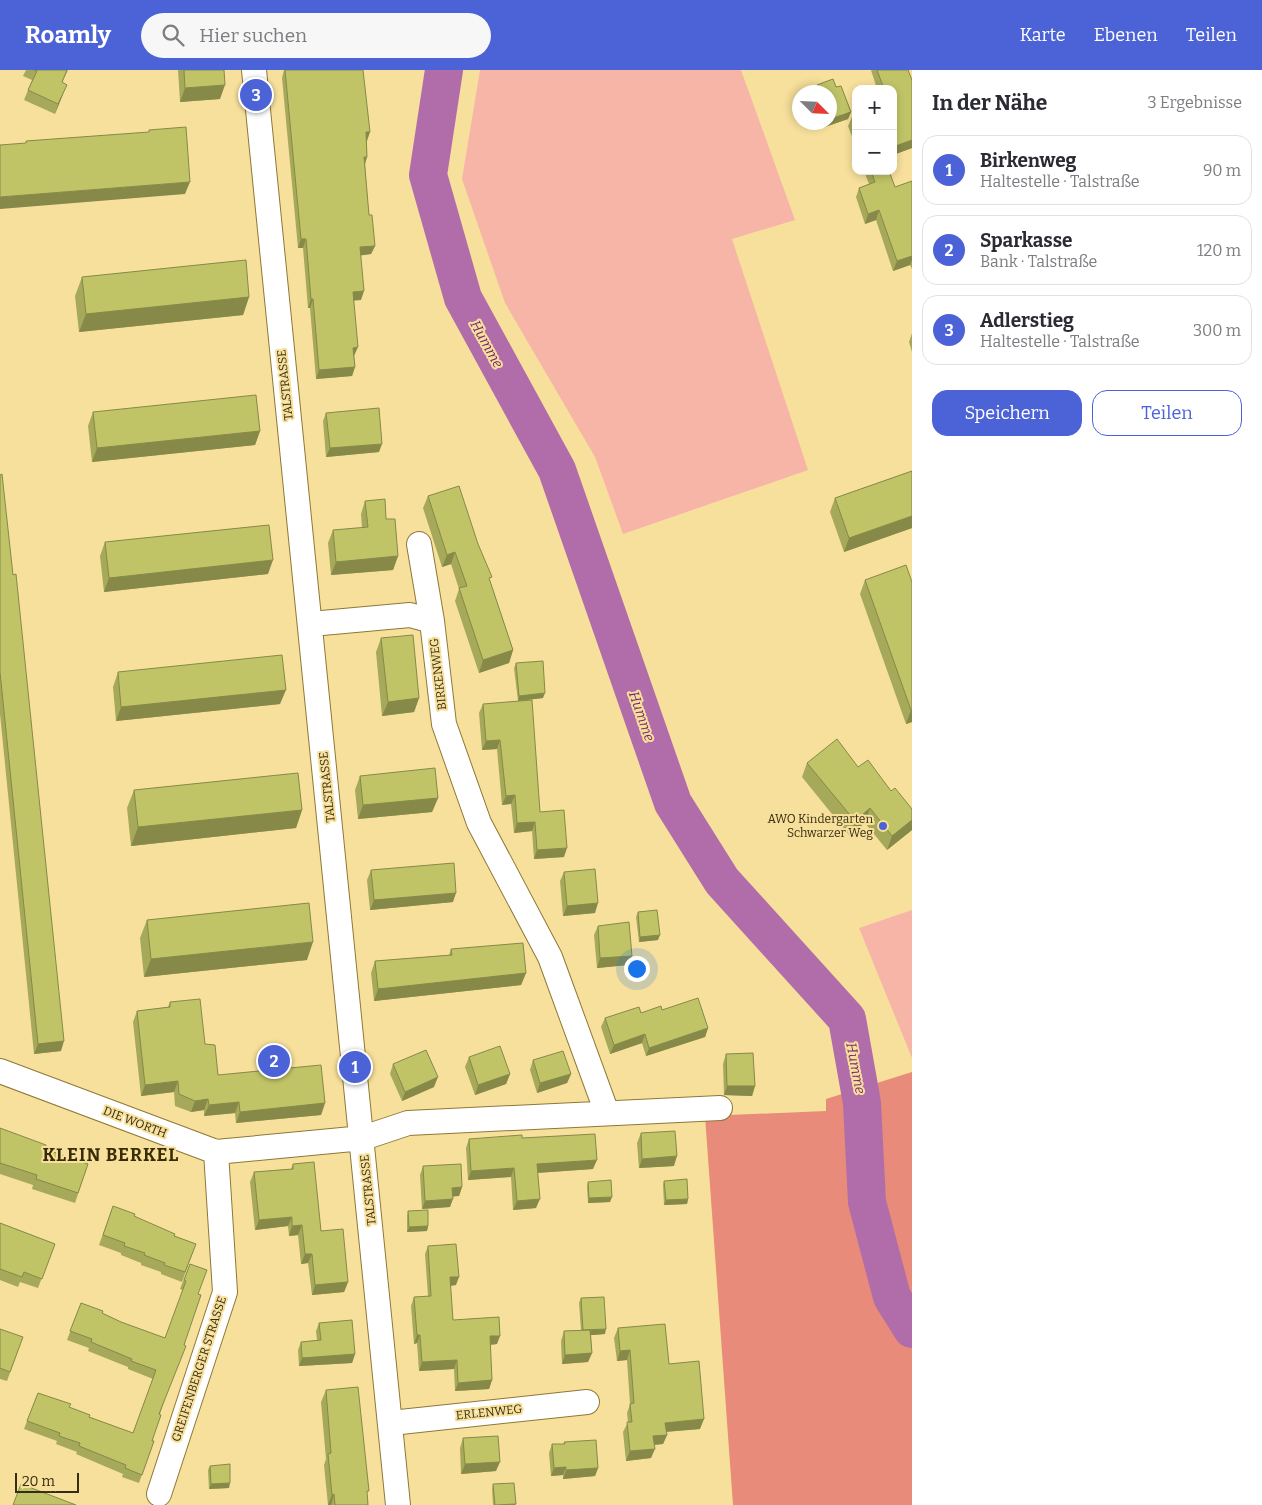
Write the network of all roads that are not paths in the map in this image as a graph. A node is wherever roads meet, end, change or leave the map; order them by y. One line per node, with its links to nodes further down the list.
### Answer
1 (254, 70): 4 (street, TALSTRASSE)
2 (419, 544): 3 (street, BIRKENWEG)
3 (432, 621): 4 (street, BIRKENWEG); 7 (street, BIRKENWEG)
4 (311, 624): 8 (street, TALSTRASSE)
5 (0, 1071): 9 (street, DIE WORTH)
6 (720, 1108): 7 (street)
7 (607, 1113): 8 (street)
8 (362, 1138): 9 (street, DIE WORTH); 11 (street, TALSTRASSE)
9 (216, 1152): 12 (street, GREIFENBERGER STRASSE)
10 (587, 1402): 11 (street, ERLENWEG)
11 (391, 1422): 13 (street, TALSTRASSE)
12 (160, 1494)
13 (398, 1505)

